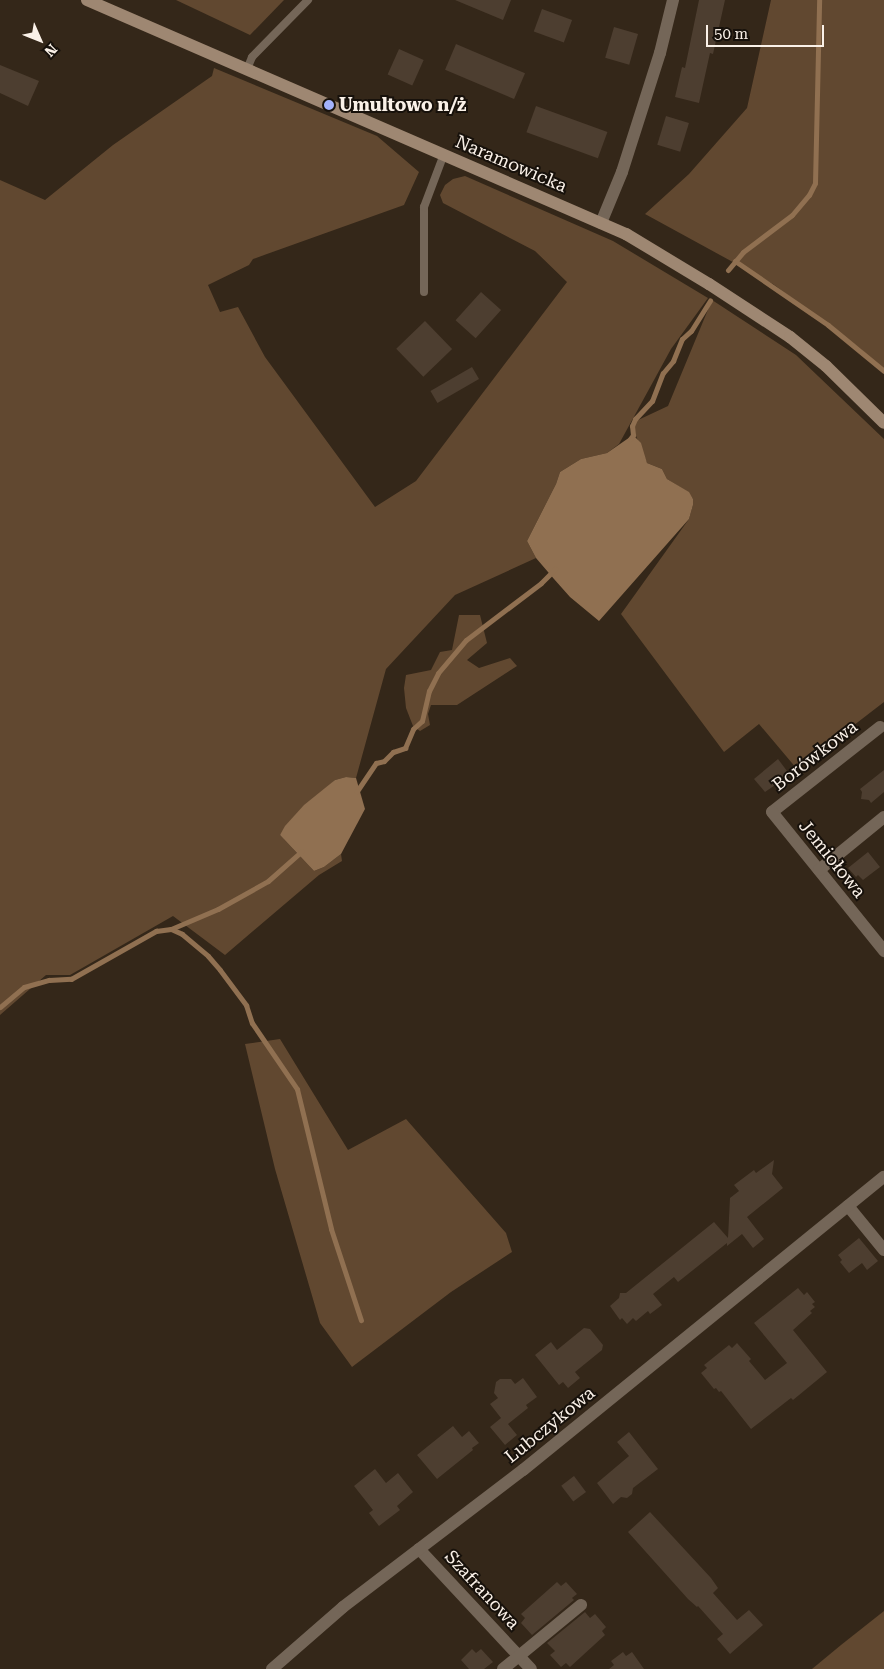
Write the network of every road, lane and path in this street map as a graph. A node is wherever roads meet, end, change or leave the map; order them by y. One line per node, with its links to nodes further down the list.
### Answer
1 (86, 0): 4 (street, Naramowicka)
2 (308, 0): 4 (lane)
3 (673, 0): 6 (street)
4 (247, 69): 5 (street, Naramowicka)
5 (444, 154): 6 (street, Naramowicka); 7 (lane)
6 (602, 223): 8 (street, Naramowicka)
7 (424, 292)
8 (884, 423)
9 (880, 727): 10 (street, Borówkowa)
10 (772, 812): 12 (street, Jemiołowa)
11 (884, 817): 12 (street)
12 (819, 870): 13 (street, Jemiołowa)
13 (884, 950)
14 (884, 1177): 15 (street, Lubczykowa)
15 (848, 1206): 16 (street); 17 (street, Lubczykowa)
16 (884, 1250)
17 (419, 1549): 19 (street, Szafranowa); 20 (street, Lubczykowa)
18 (581, 1605): 19 (street, Szafranowa)
19 (518, 1656): 21 (street, Szafranowa); 22 (street, Szafranowa)
20 (272, 1669)
21 (503, 1669)
22 (530, 1669)

